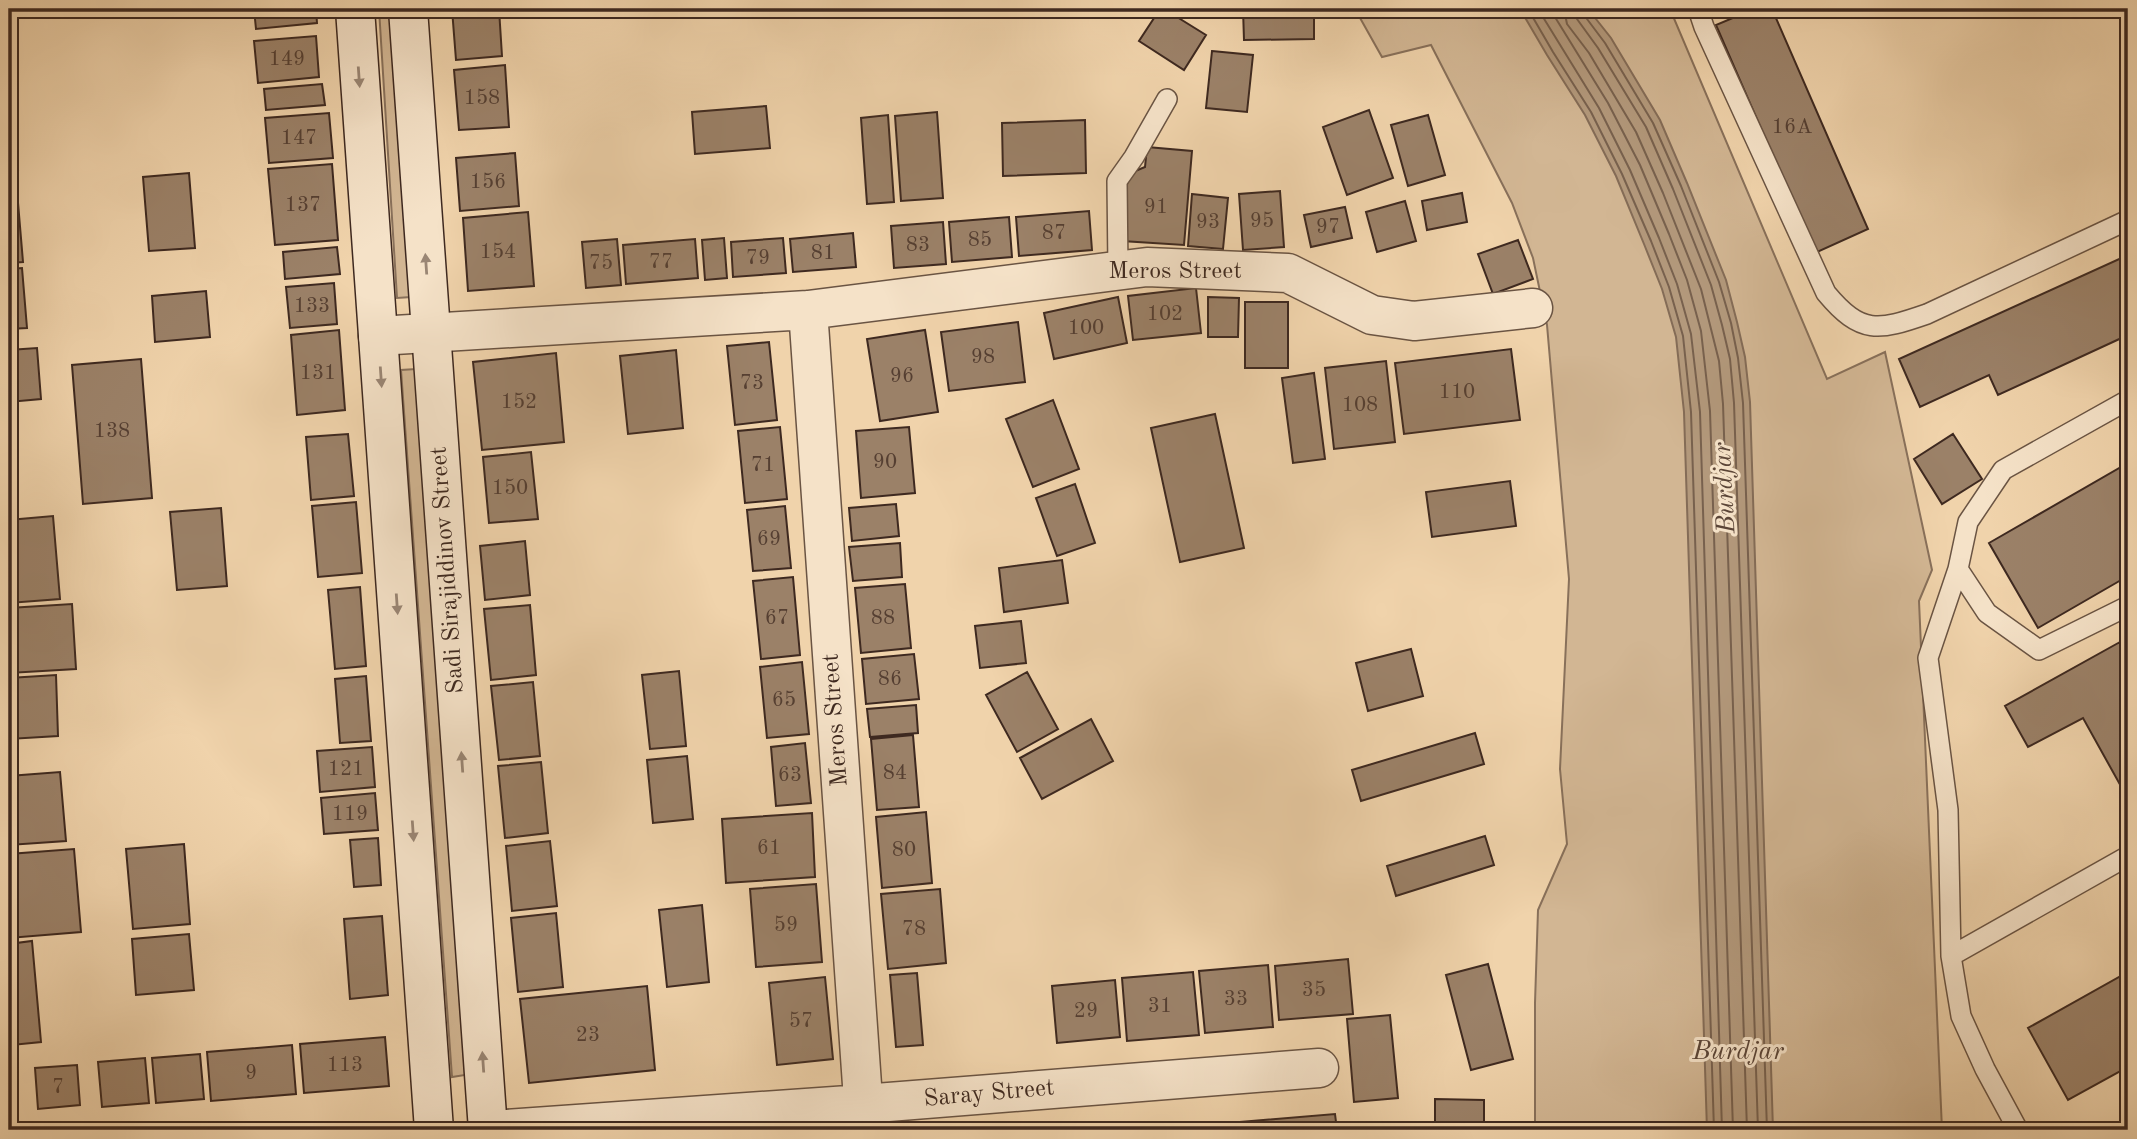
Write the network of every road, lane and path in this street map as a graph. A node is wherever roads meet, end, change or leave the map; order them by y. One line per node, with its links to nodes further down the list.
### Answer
1 (355, 9): 10 (street, one-way to 10)
2 (408, 9): 9 (street, Sadi Sirajiddinov Street, one-way to 2)
3 (1698, 9): 5 (lane)
4 (1167, 99): 6 (lane)
5 (2128, 220)
6 (1118, 269): 7 (street, Meros Street); 8 (street, Meros Street)
7 (1533, 308)
8 (808, 310): 9 (street, Meros Street); 17 (street, Meros Street)
9 (431, 332): 10 (street, Meros Street); 19 (street, Sadi Sirajiddinov Street, one-way to 9)
10 (378, 336): 18 (street, one-way to 18)
11 (2126, 406): 12 (lane)
12 (1958, 569): 13 (lane); 15 (lane)
13 (2128, 606)
14 (2128, 856): 15 (lane)
15 (1951, 956): 20 (lane)
16 (1318, 1068): 17 (street, Saray Street)
17 (864, 1117): 19 (street, Saray Street)
18 (434, 1130)
19 (490, 1130)
20 (2018, 1130)

